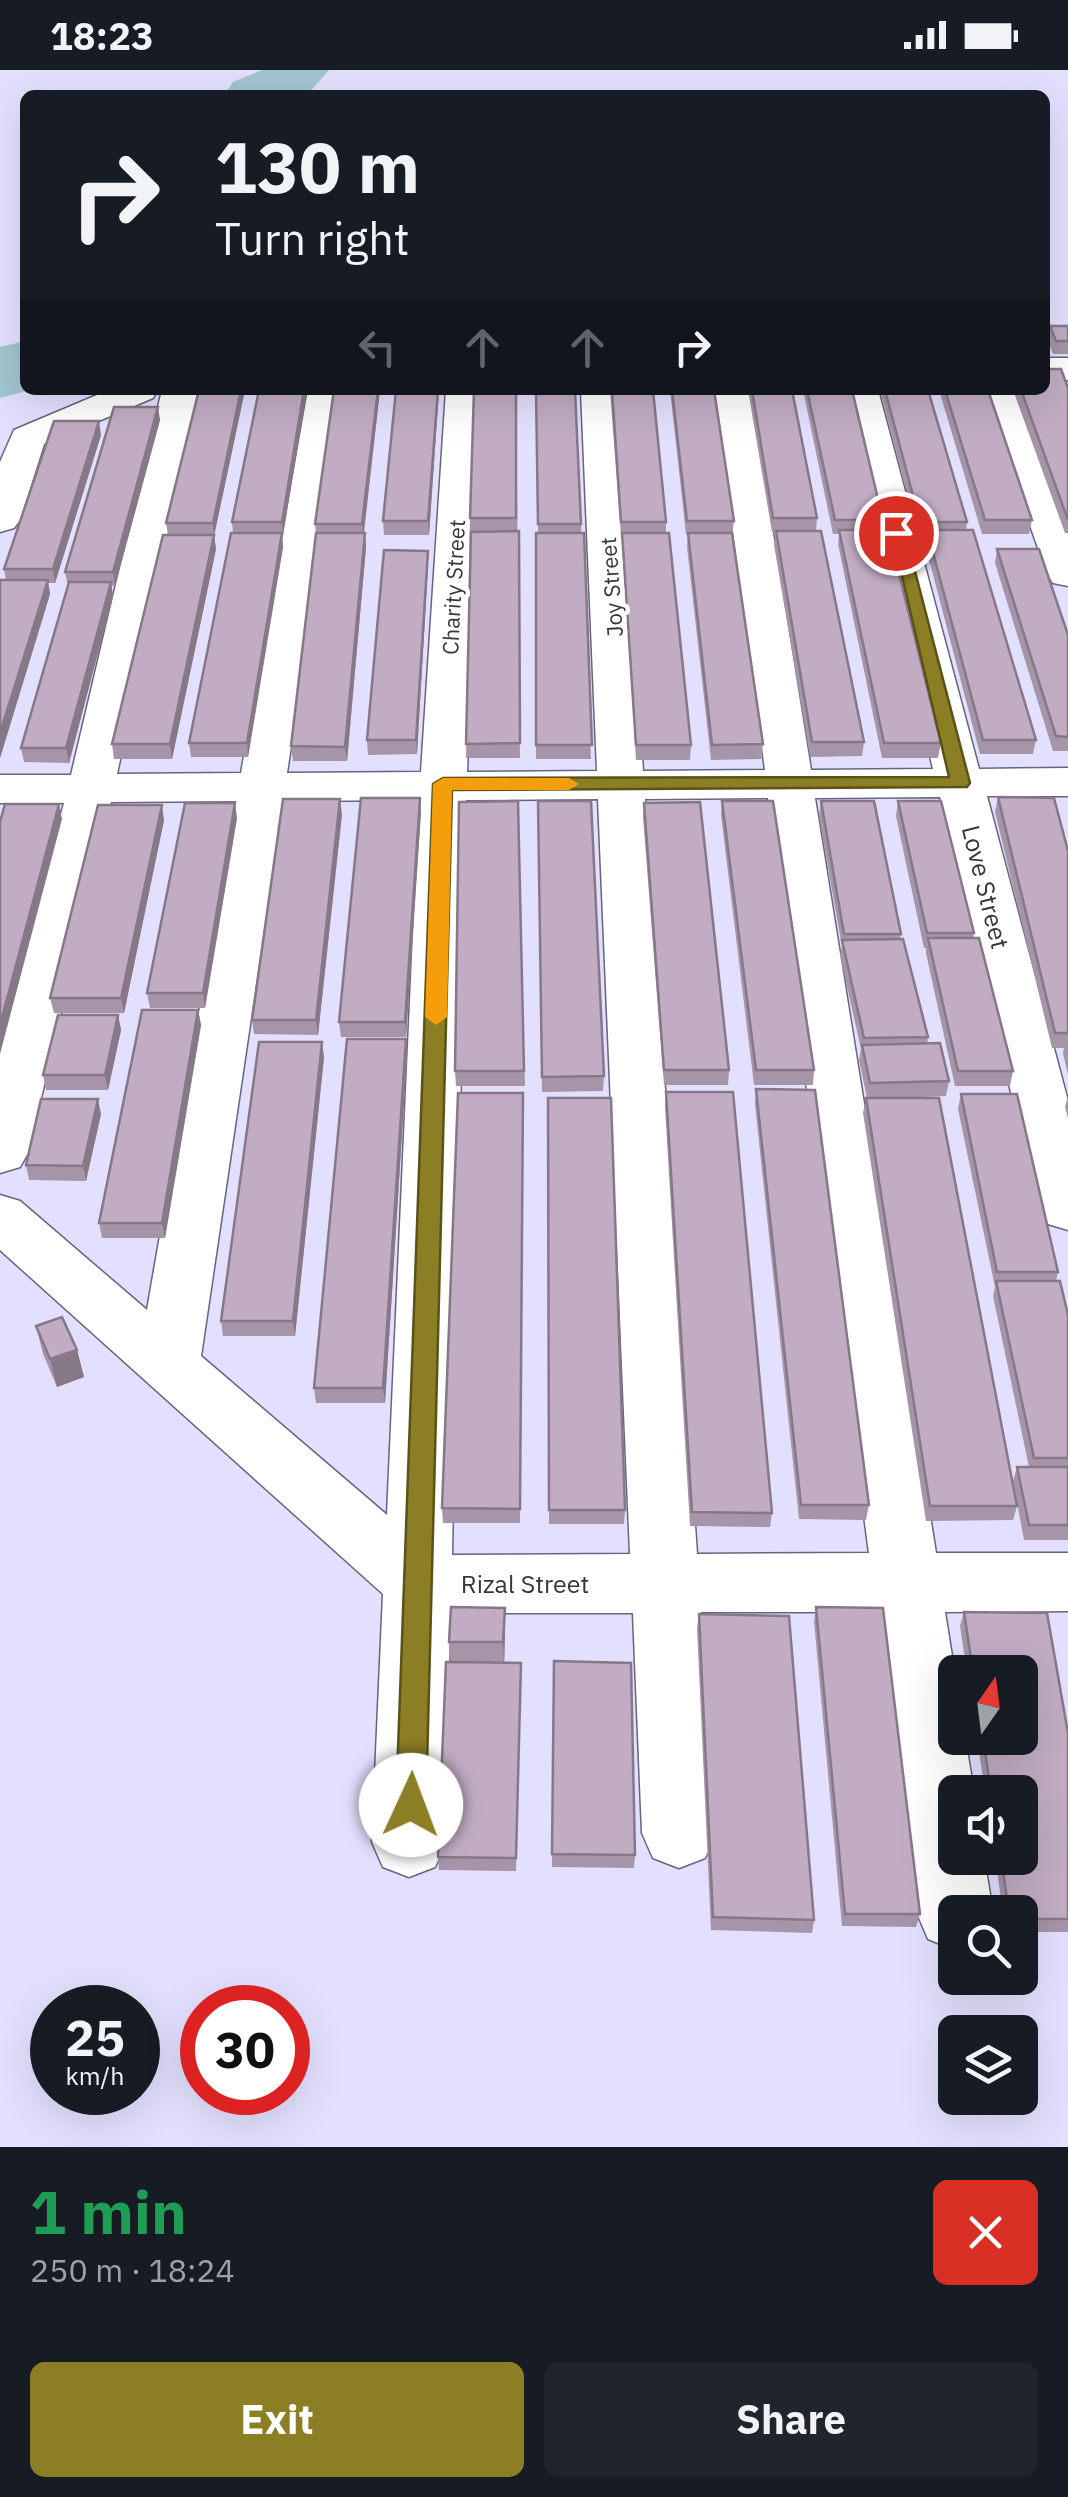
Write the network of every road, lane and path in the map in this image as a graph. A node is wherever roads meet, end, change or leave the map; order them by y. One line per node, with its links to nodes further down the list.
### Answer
1 (128, 395): 9 (street)
2 (179, 395): 17 (street)
3 (325, 395): 16 (street)
4 (464, 395): 14 (street, Charity Street)
5 (599, 395): 15 (street, Joy Street)
6 (733, 395): 12 (street)
7 (861, 395): 13 (street, Love Street)
8 (1003, 395): 10 (street)
9 (0, 520)
10 (1068, 574)
11 (1068, 782): 13 (street)
12 (790, 783): 13 (street); 15 (street); 23 (street)
13 (960, 783): 20 (street, Love Street)
14 (443, 784): 15 (street); 16 (street); 26 (street, Charity Street)
15 (623, 784): 25 (street, Joy Street)
16 (262, 785): 17 (street); 22 (street)
17 (91, 787): 18 (street); 19 (street)
18 (0, 789)
19 (0, 1153)
20 (1068, 1209)
21 (0, 1216): 22 (street)
22 (168, 1368): 26 (street)
23 (907, 1582): 24 (street, Rizal Street); 25 (street, Rizal Street); 29 (street)
24 (1068, 1582)
25 (668, 1583): 26 (street, Rizal Street); 27 (street, Joy Street)
26 (418, 1584): 28 (street, Charity Street)
27 (679, 1833)
28 (409, 1842)
29 (952, 1895)

